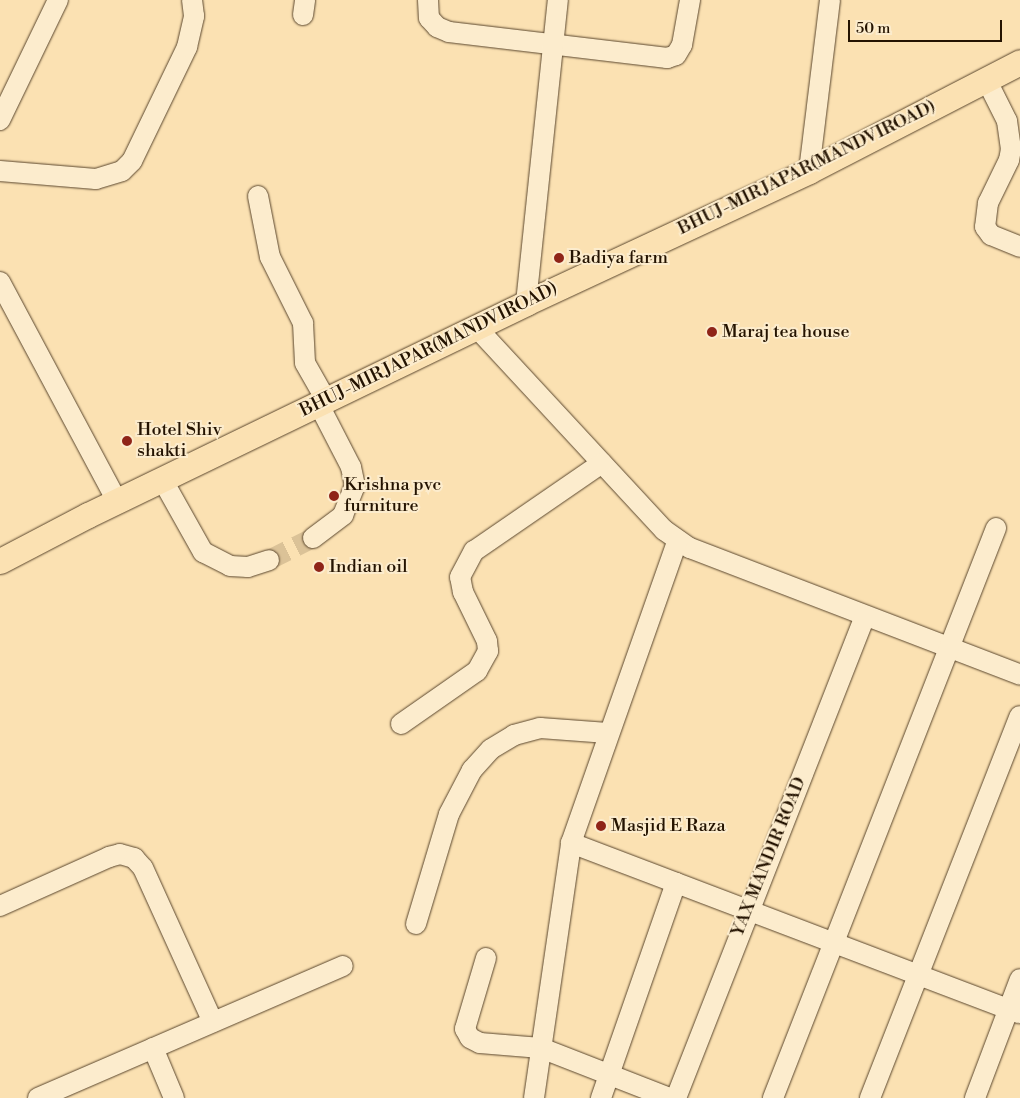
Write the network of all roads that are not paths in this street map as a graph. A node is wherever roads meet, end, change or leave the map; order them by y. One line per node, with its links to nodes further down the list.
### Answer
1 (58, 0): 10 (street)
2 (192, 0): 11 (street)
3 (428, 0): 7 (street)
4 (558, 0): 7 (street)
5 (690, 0): 7 (street)
6 (830, 0): 12 (street)
7 (553, 44): 16 (street)
8 (1020, 62): 9 (main road, BHUJ-MIRJAPAR(MANDVIROAD))
9 (986, 79): 12 (main road, BHUJ-MIRJAPAR(MANDVIROAD)); 14 (street)
10 (0, 120)
11 (0, 171)
12 (809, 171): 16 (main road, BHUJ-MIRJAPAR(MANDVIROAD))
13 (258, 196): 18 (street)
14 (1020, 247)
15 (0, 282): 21 (street)
16 (526, 303): 17 (main road, BHUJ-MIRJAPAR(MANDVIROAD))
17 (476, 327): 18 (main road, BHUJ-MIRJAPAR(MANDVIROAD)); 19 (street)
18 (322, 402): 20 (main road, BHUJ-MIRJAPAR(MANDVIROAD)); 23 (street)
19 (602, 463): 24 (street); 31 (street)
20 (162, 479): 21 (main road, BHUJ-MIRJAPAR(MANDVIROAD)); 25 (street)
21 (117, 501): 26 (main road, BHUJ-MIRJAPAR(MANDVIROAD))
22 (996, 528): 28 (street)
23 (313, 538)
24 (678, 540): 27 (street); 32 (street)
25 (269, 560)
26 (0, 561)
27 (865, 616): 28 (street); 36 (street, YAX MANDIR ROAD)
28 (950, 649): 29 (street); 38 (street)
29 (1020, 675)
30 (1020, 716): 41 (street)
31 (401, 724)
32 (608, 733): 33 (street); 37 (street)
33 (571, 843): 34 (street); 46 (street)
34 (676, 883): 36 (street); 47 (street)
35 (0, 906): 44 (street)
36 (748, 910): 38 (street); 53 (street, YAX MANDIR ROAD)
37 (416, 924)
38 (833, 943): 41 (street); 54 (street)
39 (486, 958): 46 (street)
40 (343, 966): 44 (street)
41 (919, 976): 43 (street); 55 (street)
42 (1020, 979): 43 (street)
43 (1014, 1012): 56 (street)
44 (213, 1022): 45 (street)
45 (153, 1048): 48 (street); 49 (street)
46 (541, 1048): 47 (street); 50 (street)
47 (609, 1074): 51 (street); 52 (street)
48 (38, 1098)
49 (174, 1098)
50 (534, 1098)
51 (600, 1098)
52 (669, 1098)
53 (676, 1098)
54 (773, 1098)
55 (870, 1098)
56 (976, 1098)

